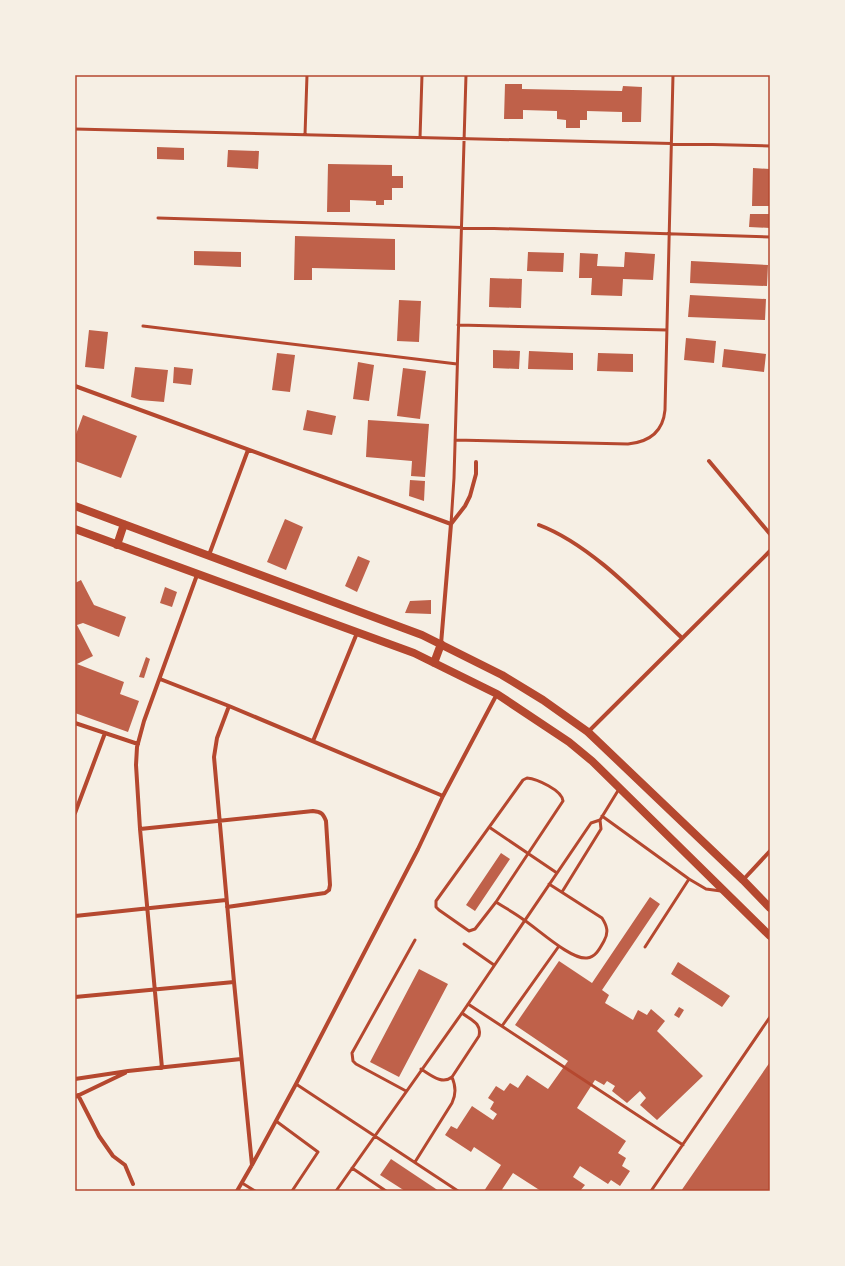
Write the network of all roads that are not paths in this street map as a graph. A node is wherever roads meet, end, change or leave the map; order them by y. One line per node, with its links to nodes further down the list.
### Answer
1 (307, 75): 6 (lane)
2 (422, 75): 7 (lane)
3 (466, 75): 8 (lane)
4 (673, 75): 9 (lane)
5 (75, 129): 6 (lane)
6 (305, 135): 7 (lane)
7 (420, 138): 8 (lane)
8 (464, 139): 9 (lane); 12 (lane)
9 (671, 144): 10 (lane); 13 (lane)
10 (770, 146)
11 (158, 218): 12 (lane)
12 (461, 228): 13 (lane); 15 (lane)
13 (669, 234): 14 (lane); 17 (lane)
14 (770, 237)
15 (458, 325): 17 (lane); 18 (lane)
16 (143, 326): 18 (lane)
17 (667, 330): 20 (lane)
18 (457, 364): 20 (lane)
19 (75, 386): 21 (street)
20 (455, 440): 26 (lane)
21 (248, 450): 26 (street); 32 (street)
22 (709, 461): 29 (street)
23 (476, 462): 26 (street)
24 (75, 506): 25 (main road)
25 (124, 524): 30 (main road); 32 (main road)
26 (451, 524): 36 (street)
27 (539, 525): 35 (street)
28 (75, 530): 30 (main road)
29 (770, 534)
30 (117, 545): 33 (main road)
31 (770, 551): 35 (street)
32 (209, 555): 36 (main road)
33 (197, 575): 34 (main road); 38 (street)
34 (357, 633): 37 (main road); 44 (street)
35 (682, 638): 42 (street)
36 (441, 644): 37 (main road); 42 (main road)
37 (434, 663): 39 (main road)
38 (160, 679): 40 (street); 45 (street)
39 (497, 694): 46 (main road); 47 (street)
40 (229, 706): 44 (street); 50 (street)
41 (75, 723): 43 (street)
42 (588, 732): 57 (main road)
43 (105, 734): 45 (street); 48 (street)
44 (313, 741): 47 (street)
45 (138, 744): 52 (street)
46 (619, 789): 49 (lane); 59 (main road)
47 (443, 796): 87 (street)
48 (75, 814)
49 (601, 818): 55 (lane); 56 (lane); 60 (lane)
50 (219, 820): 52 (street); 61 (street); 63 (street)
51 (489, 827): 54 (lane); 54 (lane); 62 (lane)
52 (140, 829): 65 (street)
53 (770, 851): 57 (street)
54 (529, 853): 55 (lane); 62 (lane)
55 (557, 873): 58 (lane)
56 (689, 879): 59 (lane); 72 (lane)
57 (743, 880): 64 (main road)
58 (549, 884): 60 (lane); 67 (lane)
59 (725, 891): 68 (main road)
60 (562, 892): 71 (lane)
61 (226, 900): 63 (street); 65 (street)
62 (496, 902): 67 (lane)
63 (227, 907): 74 (street)
64 (770, 908)
65 (146, 909): 66 (street); 75 (street)
66 (75, 916)
67 (524, 920): 71 (lane); 73 (lane)
68 (770, 936)
69 (415, 940): 88 (lane)
70 (464, 944): 73 (lane)
71 (559, 946): 80 (lane)
72 (645, 947)
73 (494, 965): 77 (lane)
74 (234, 982): 75 (street); 81 (street)
75 (154, 989): 76 (street); 82 (street)
76 (75, 997)
77 (468, 1004): 78 (lane); 80 (lane)
78 (462, 1013): 83 (lane); 85 (lane)
79 (770, 1017): 92 (lane)
80 (502, 1026): 92 (lane)
81 (241, 1059): 82 (street); 94 (street)
82 (162, 1068): 84 (street)
83 (421, 1069): 85 (lane); 88 (lane)
84 (128, 1071): 86 (street); 89 (street)
85 (452, 1077): 93 (lane)
86 (75, 1079)
87 (296, 1084): 90 (street); 91 (lane)
88 (406, 1091): 91 (lane)
89 (77, 1096): 97 (street)
90 (276, 1121): 94 (street); 100 (lane)
91 (374, 1135): 93 (lane); 95 (lane)
92 (683, 1145): 104 (lane)
93 (415, 1162): 103 (lane)
94 (252, 1165): 96 (street)
95 (352, 1168): 101 (lane); 102 (lane)
96 (242, 1183): 98 (street); 99 (lane)
97 (133, 1184)
98 (237, 1191)
99 (255, 1191)
100 (292, 1191)
101 (336, 1191)
102 (386, 1191)
103 (458, 1191)
104 (651, 1191)

